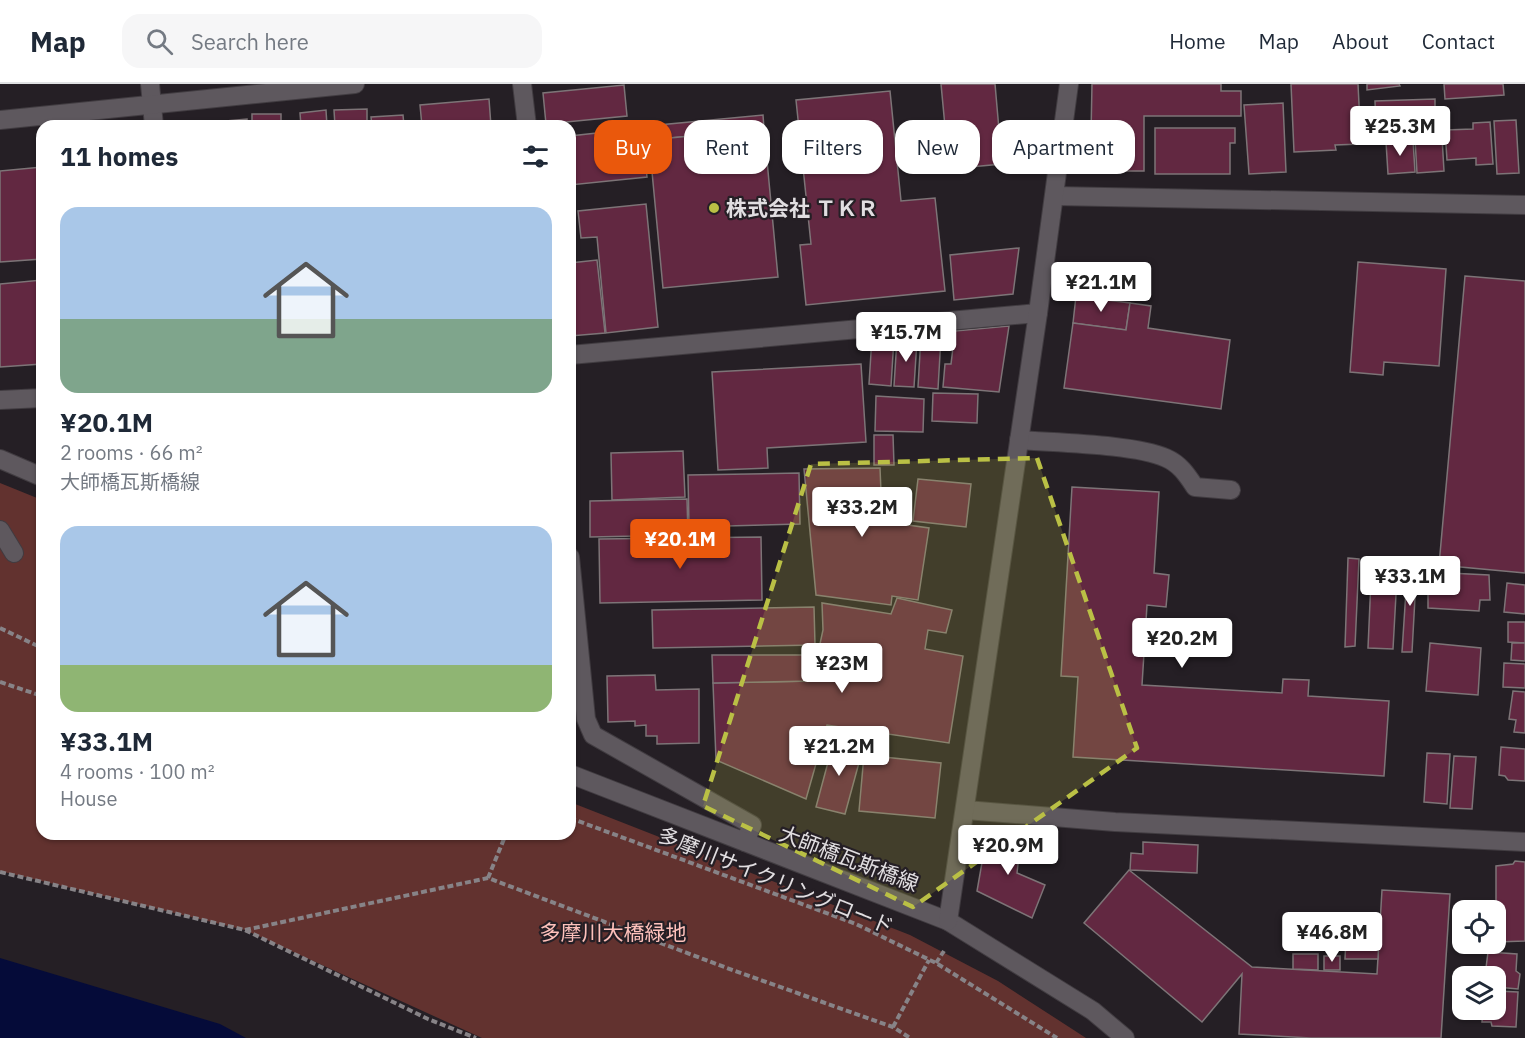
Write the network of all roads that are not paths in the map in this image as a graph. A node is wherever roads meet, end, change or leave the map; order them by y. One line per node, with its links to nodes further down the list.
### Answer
1 (150, 84): 5 (street)
2 (355, 84): 5 (street)
3 (522, 84): 8 (street)
4 (1069, 84): 9 (street)
5 (153, 105): 6 (street); 7 (street)
6 (0, 120)
7 (154, 120)
8 (526, 120)
9 (1055, 196): 10 (street); 11 (street)
10 (1525, 205)
11 (1038, 313): 12 (street); 15 (street)
12 (576, 354)
13 (36, 398): 14 (street)
14 (0, 400)
15 (1020, 440): 18 (street); 23 (street)
16 (0, 459): 17 (street)
17 (36, 474)
18 (1231, 490)
19 (0, 530): 20 (street)
20 (14, 553)
21 (576, 618): 24 (street)
22 (576, 776): 24 (street, 大師橋瓦斯橋線)
23 (966, 810): 25 (street); 26 (street)
24 (745, 842): 26 (street, 大師橋瓦斯橋線)
25 (1525, 842)
26 (948, 921): 27 (street, 大師橋瓦斯橋線)
27 (1125, 1038)

